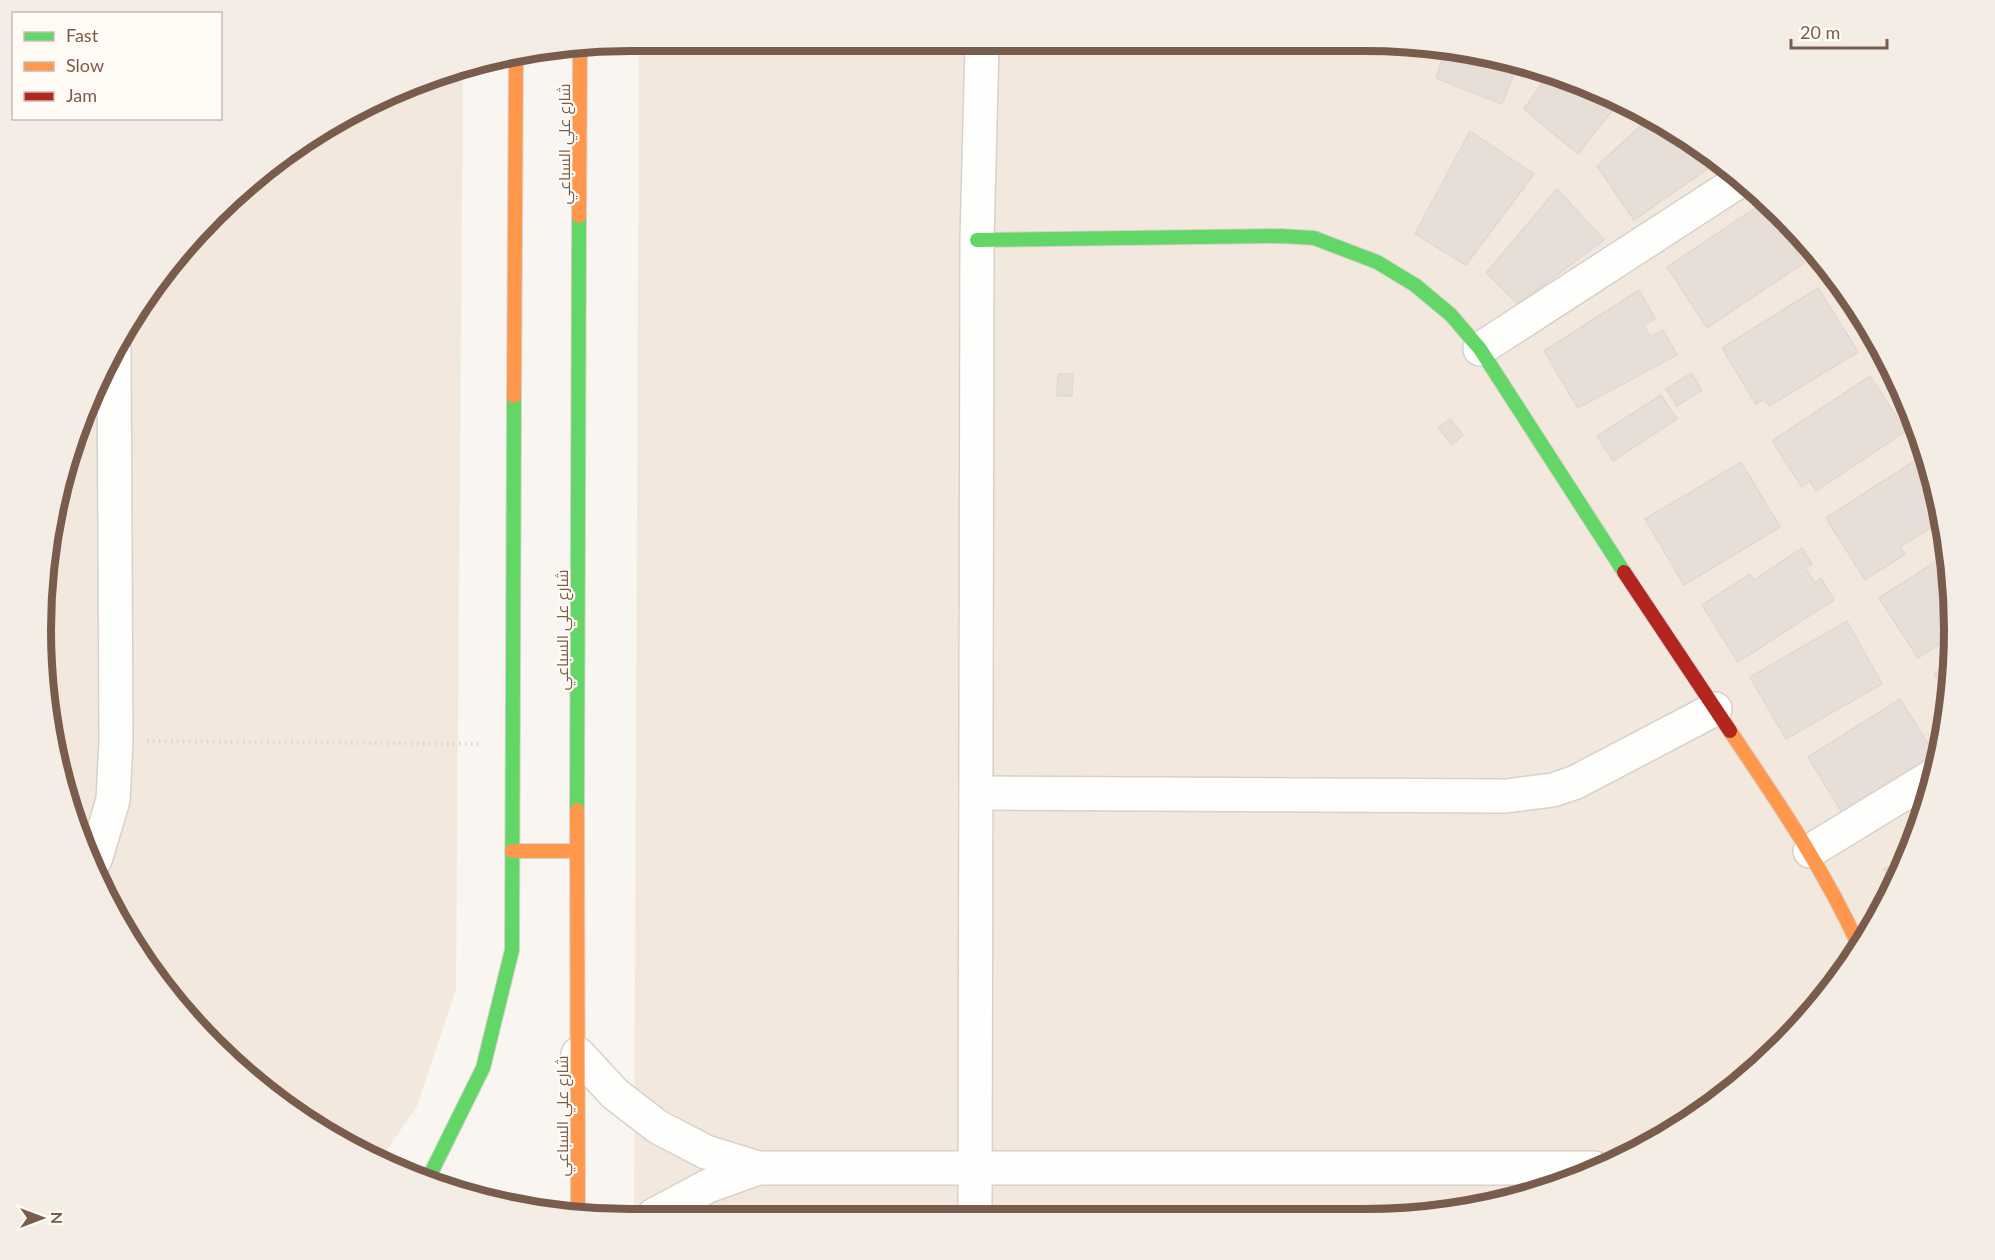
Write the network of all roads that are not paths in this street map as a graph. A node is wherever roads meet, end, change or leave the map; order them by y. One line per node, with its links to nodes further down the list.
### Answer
1 (982, 51): 5 (street)
2 (580, 53): 12 (street, شارع علي السباعي)
3 (516, 62): 11 (street)
4 (1734, 184): 6 (street)
5 (978, 240): 6 (street); 10 (street)
6 (1480, 350): 8 (street)
7 (114, 368): 14 (street)
8 (1715, 709): 10 (street); 13 (street)
9 (1923, 782): 13 (street)
10 (976, 794): 18 (street)
11 (512, 851): 12 (street); 20 (street)
12 (577, 851): 16 (street, شارع علي السباعي)
13 (1810, 851): 15 (street)
14 (97, 855)
15 (1855, 937)
16 (578, 1054): 17 (street); 21 (street, شارع علي السباعي)
17 (758, 1168): 18 (street); 22 (street)
18 (975, 1168): 19 (street); 23 (street)
19 (1579, 1168)
20 (431, 1173)
21 (578, 1207)
22 (665, 1209)
23 (975, 1209)

